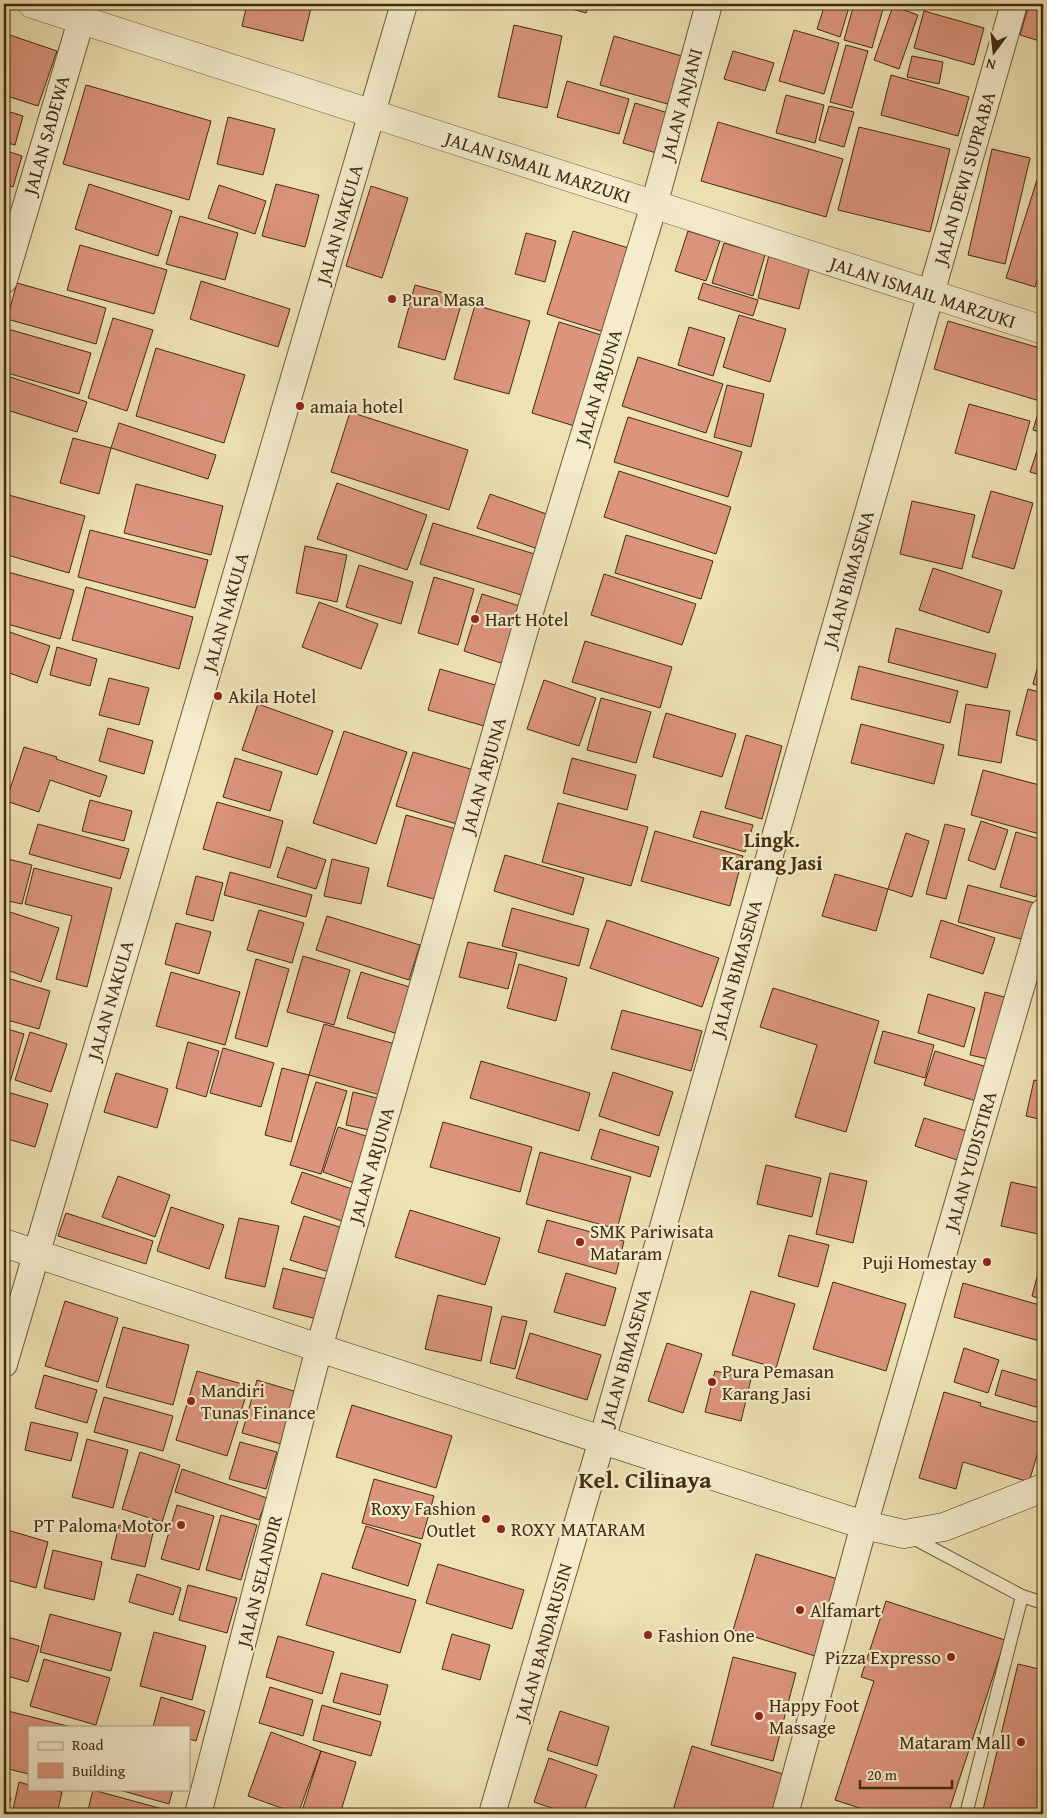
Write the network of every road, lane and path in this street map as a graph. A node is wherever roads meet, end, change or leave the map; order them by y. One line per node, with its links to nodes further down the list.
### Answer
1 (32, 4): 5 (main road, JALAN ISMAIL MARZUKI)
2 (404, 4): 6 (street, JALAN NAKULA)
3 (709, 4): 7 (street, JALAN ANJANI)
4 (1014, 4): 9 (street, JALAN DEWI SUPRABA)
5 (83, 12): 6 (main road, JALAN ISMAIL MARZUKI); 8 (street, JALAN SADEWA)
6 (371, 115): 7 (main road, JALAN ISMAIL MARZUKI); 13 (street, JALAN NAKULA)
7 (654, 205): 9 (main road, JALAN ISMAIL MARZUKI); 14 (street, JALAN ARJUNA)
8 (4, 280)
9 (930, 294): 10 (main road, JALAN ISMAIL MARZUKI); 16 (street, JALAN BIMASENA)
10 (1043, 330)
11 (1043, 912): 18 (street, JALAN YUDISTIRA)
12 (4, 1244): 13 (main road)
13 (35, 1253): 14 (main road); 15 (street, JALAN NAKULA)
14 (319, 1348): 16 (main road); 22 (street, JALAN SELANDIR)
15 (4, 1364)
16 (602, 1440): 18 (main road); 23 (street, JALAN BANDARUSIN)
17 (1043, 1488): 19 (main road)
18 (864, 1525): 19 (main road); 24 (street, JALAN YUDISTIRA)
19 (904, 1534): 20 (lane)
20 (1022, 1596): 21 (lane); 25 (lane)
21 (1043, 1602)
22 (198, 1814)
23 (492, 1814)
24 (785, 1814)
25 (966, 1814)

